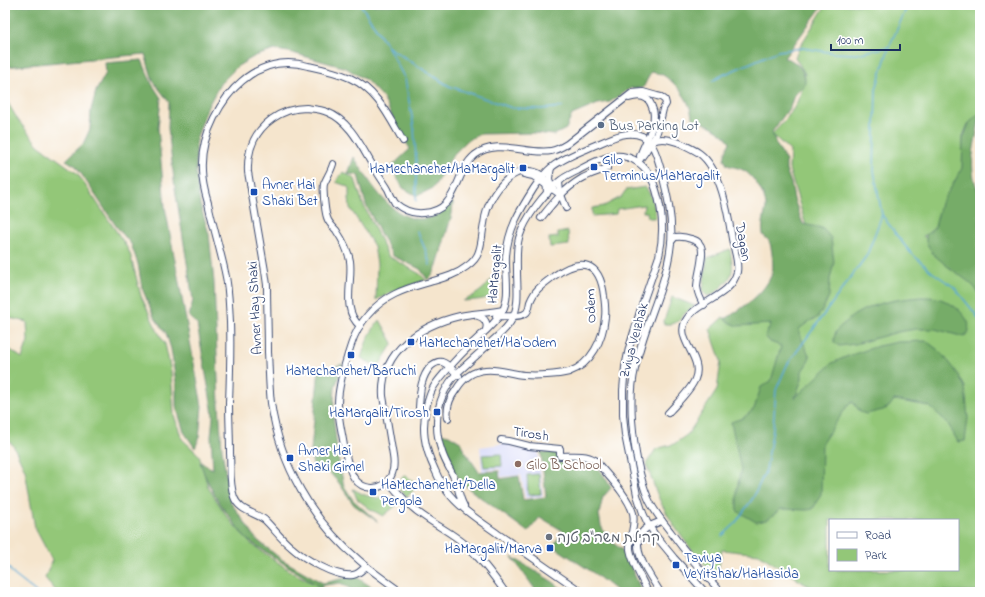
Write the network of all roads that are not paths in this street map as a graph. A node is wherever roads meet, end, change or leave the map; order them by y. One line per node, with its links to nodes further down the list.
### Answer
1 (657, 96): 2 (street, Avner Hay Shaki); 3 (street); 4 (street)
2 (624, 101): 3 (street, Avner Hay Shaki); 44 (street, Avner Hay Shaki)
3 (652, 106): 4 (street); 8 (street)
4 (663, 108): 5 (street)
5 (659, 126): 6 (street); 8 (street)
6 (668, 139): 8 (street, Dagan); 22 (street, Dagan)
7 (402, 141): 44 (street)
8 (650, 141): 9 (street); 11 (street, HaMargalit); 19 (street, Zviya VeIzhak)
9 (638, 162): 14 (street, HaMargalit); 42 (street, Zviya VeIzhak)
10 (333, 164): 30 (street)
11 (551, 168): 13 (street, HaMargalit); 15 (street)
12 (607, 168): 16 (street)
13 (541, 178): 15 (street); 23 (street, HaMargalit); 30 (street)
14 (559, 182): 15 (street, HaMargalit); 16 (street)
15 (548, 190): 16 (street); 24 (street, HaMargalit)
16 (561, 195): 17 (street); 18 (street)
17 (566, 208)
18 (541, 218)
19 (671, 227): 20 (street); 21 (street, Zviya VeIzhak)
20 (681, 236): 21 (street); 22 (street)
21 (671, 242): 41 (street, Zviya VeIzhak)
22 (704, 305): 36 (street, Dagan)
23 (504, 309): 27 (street, HaMargalit); 28 (street); 29 (street)
24 (516, 309): 25 (street); 28 (street, HaMargalit)
25 (526, 313): 28 (street); 34 (street, Odem)
26 (478, 316): 27 (street); 29 (street); 31 (street)
27 (500, 316): 28 (street); 31 (street, HaMargalit)
28 (514, 316): 33 (street, HaMargalit)
29 (455, 318): 39 (street)
30 (360, 326): 39 (street)
31 (486, 330): 32 (street, HaMargalit)
32 (449, 367): 33 (street); 35 (street); 40 (street, HaMargalit)
33 (456, 374): 34 (street); 40 (street, HaMargalit)
34 (463, 380): 37 (street)
35 (419, 408)
36 (668, 413)
37 (448, 418)
38 (501, 440): 45 (street, Tirosh)
39 (388, 481): 47 (street)
40 (467, 511): 48 (street, HaMargalit)
41 (662, 521): 42 (street); 52 (street, Zviya VeIzhak)
42 (651, 528): 43 (street); 51 (street, Zviya VeIzhak)
43 (644, 564): 45 (street); 50 (street)
44 (366, 566): 46 (street, Avner Hay Shaki)
45 (637, 568): 49 (street, Tirosh)
46 (401, 592)
47 (505, 592)
48 (582, 592)
49 (648, 592)
50 (660, 592)
51 (705, 592)
52 (721, 592)

